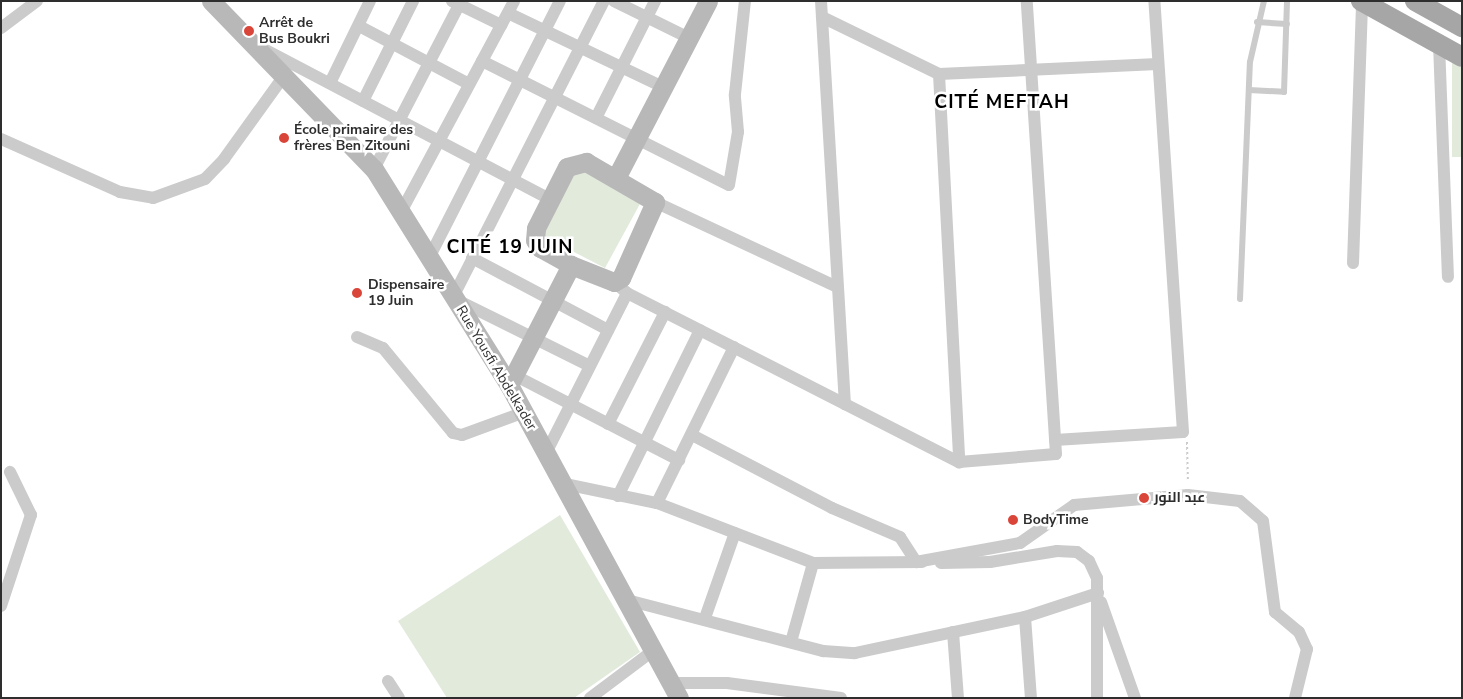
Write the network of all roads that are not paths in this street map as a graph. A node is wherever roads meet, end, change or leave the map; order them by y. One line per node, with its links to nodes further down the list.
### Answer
1 (37, 1): 28 (street)
2 (211, 1): 33 (main road, Rue Yousfi Abdelkader)
3 (370, 1): 26 (street)
4 (413, 1): 31 (street)
5 (560, 1): 29 (street)
6 (604, 1): 35 (street)
7 (614, 1): 21 (street)
8 (654, 1): 21 (street)
9 (708, 1): 30 (main road)
10 (745, 1): 53 (street)
11 (821, 1): 22 (street)
12 (1026, 1): 41 (street)
13 (1154, 1): 39 (street)
14 (1264, 1): 23 (lane)
15 (1287, 1): 24 (lane)
16 (1388, 1): 32 (main road)
17 (1414, 1): 27 (main road)
18 (1362, 2): 34 (main road); 65 (street)
19 (458, 3): 25 (street); 38 (street)
20 (511, 7): 25 (street); 29 (street)
21 (647, 17): 30 (street); 40 (street)
22 (822, 17): 43 (street); 68 (street)
23 (1257, 22): 24 (lane); 48 (lane)
24 (1287, 24): 48 (lane)
25 (501, 25): 37 (street)
26 (359, 26): 31 (street); 45 (street)
27 (1462, 27)
28 (1, 28)
29 (545, 30): 35 (street); 44 (street)
30 (689, 38): 47 (main road)
31 (392, 42): 38 (street); 50 (street)
32 (1462, 43)
33 (256, 44): 42 (main road, Rue Yousfi Abdelkader); 45 (street)
34 (1439, 44): 36 (main road); 67 (street)
35 (580, 48): 40 (street); 49 (street)
36 (1462, 57)
37 (482, 61): 44 (street); 46 (street)
38 (430, 63): 46 (street); 52 (street)
39 (1158, 64): 41 (street); 86 (street)
40 (622, 67): 47 (street); 51 (street)
41 (1031, 70): 43 (street); 86 (street)
42 (286, 73): 54 (street); 57 (main road, Rue Yousfi Abdelkader)
43 (939, 74): 90 (street)
44 (519, 80): 49 (street); 56 (street)
45 (330, 83): 50 (street)
46 (469, 84): 55 (street)
47 (663, 87): 53 (main road)
48 (1249, 90): 71 (lane)
49 (554, 98): 51 (street); 59 (street)
50 (363, 101): 52 (street)
51 (596, 118): 53 (street)
52 (400, 120): 55 (street); 57 (street)
53 (636, 138): 58 (main road)
54 (1, 139)
55 (439, 141): 56 (street); 62 (street)
56 (478, 161): 59 (street); 63 (street)
57 (374, 169): 62 (main road, Rue Yousfi Abdelkader)
58 (616, 178): 60 (main road); 61 (main road)
59 (512, 180): 60 (street); 64 (street)
60 (550, 199): 66 (main road)
61 (655, 202): 68 (street); 69 (main road)
62 (401, 212): 63 (main road, Rue Yousfi Abdelkader)
63 (429, 258): 70 (main road, Rue Yousfi Abdelkader)
64 (472, 258): 70 (street); 72 (street)
65 (1353, 263)
66 (571, 265): 69 (main road); 72 (main road)
67 (1448, 277)
68 (835, 286): 82 (street)
69 (621, 287): 73 (street); 74 (street)
70 (454, 298): 77 (street); 80 (main road, Rue Yousfi Abdelkader)
71 (1240, 299)
72 (552, 300): 74 (street); 77 (main road)
73 (665, 312): 75 (street); 84 (street)
74 (608, 330): 79 (street)
75 (700, 330): 78 (street); 87 (street)
76 (357, 337): 83 (street)
77 (534, 338): 79 (street); 80 (main road)
78 (734, 347): 82 (street); 85 (street)
79 (590, 366): 81 (street)
80 (512, 380): 81 (street); 83 (main road, Rue Yousfi Abdelkader)
81 (570, 404): 84 (street); 88 (street)
82 (845, 404): 90 (street)
83 (525, 412): 88 (main road, Rue Yousfi Abdelkader)
84 (608, 424): 87 (street)
85 (692, 435): 89 (street); 96 (street)
86 (1055, 440): 90 (street)
87 (643, 442): 89 (street); 93 (street)
88 (546, 453): 92 (main road, Rue Yousfi Abdelkader)
89 (679, 460): 94 (street)
90 (959, 462)
91 (10, 472): 100 (street)
92 (565, 484): 93 (street); 99 (main road, Rue Yousfi Abdelkader)
93 (618, 496): 94 (street)
94 (657, 504): 95 (street)
95 (735, 533): 97 (street); 102 (street)
96 (916, 562): 97 (street); 98 (street); 115 (street)
97 (813, 564): 104 (street)
98 (1098, 593): 101 (street); 113 (street); 114 (street)
99 (627, 600): 102 (street); 105 (main road, Rue Yousfi Abdelkader)
100 (1, 606)
101 (1025, 616): 103 (street); 112 (street)
102 (705, 618): 104 (street)
103 (953, 632): 104 (street); 111 (street)
104 (791, 642)
105 (654, 650): 107 (main road, Rue Yousfi Abdelkader); 109 (street)
106 (388, 682): 108 (street)
107 (675, 690): 110 (street)
108 (399, 698)
109 (590, 698)
110 (841, 698)
111 (958, 698)
112 (1031, 698)
113 (1097, 698)
114 (1135, 698)
115 (1295, 698)

